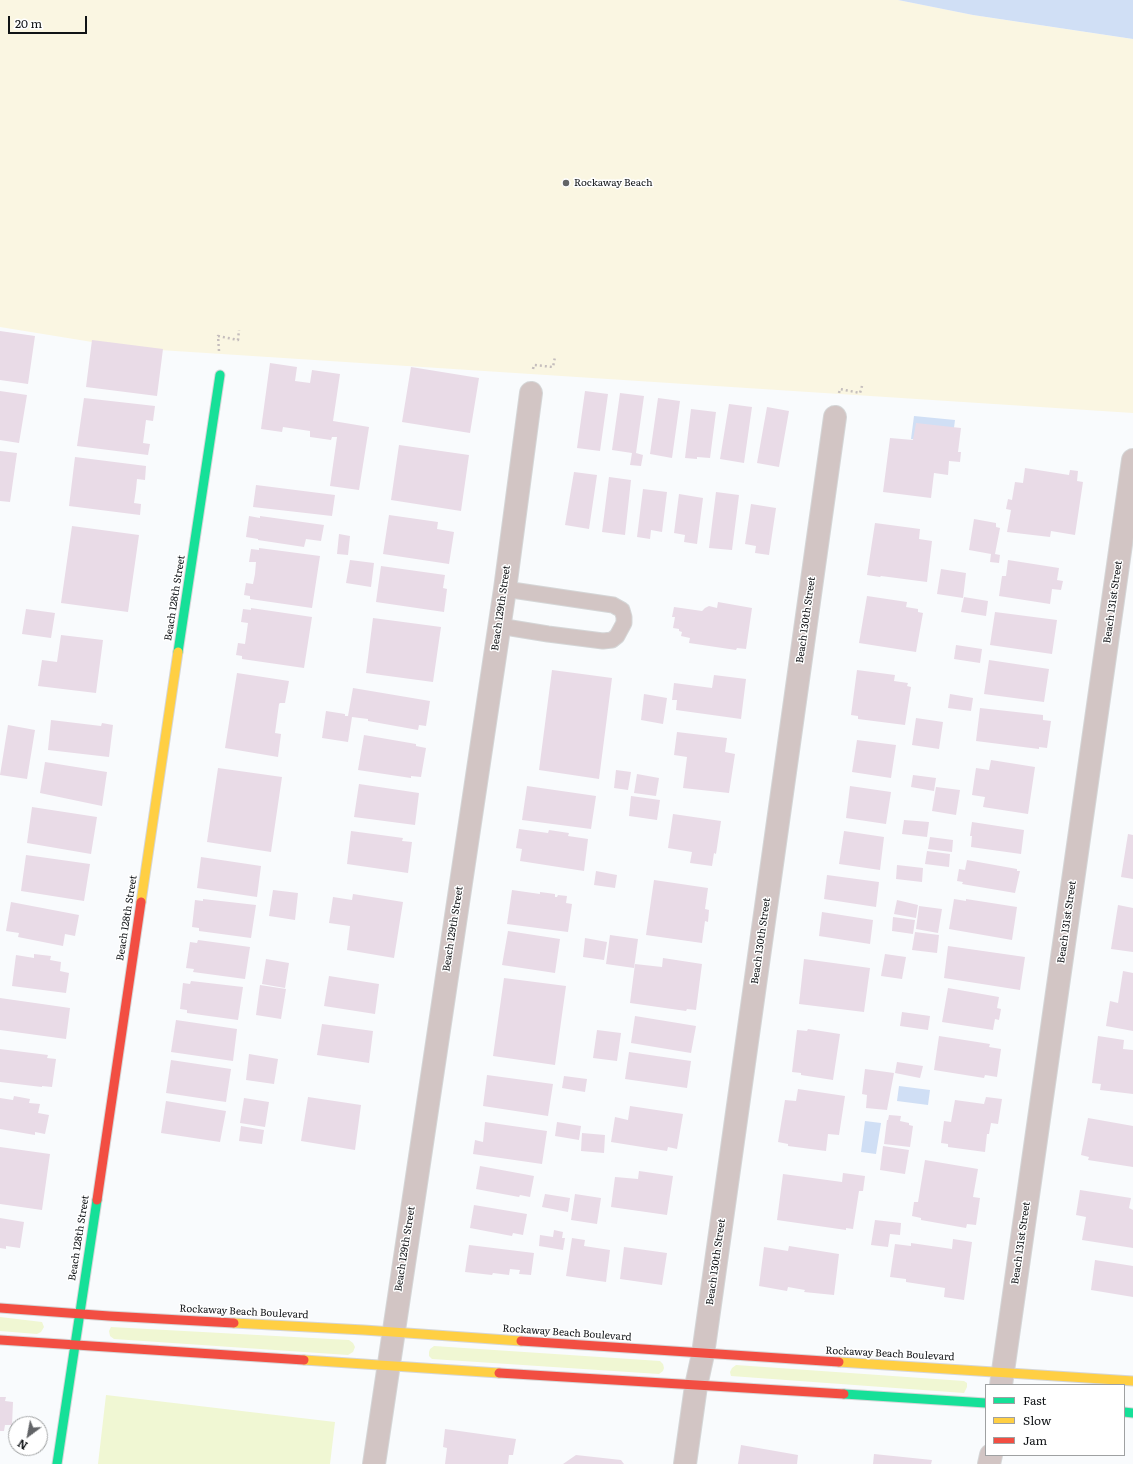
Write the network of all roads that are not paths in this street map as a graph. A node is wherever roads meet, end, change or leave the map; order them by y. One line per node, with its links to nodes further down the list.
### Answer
1 (220, 375): 8 (street, Beach 128th Street)
2 (531, 393): 5 (street, Beach 129th Street)
3 (835, 417): 12 (street, Beach 130th Street)
4 (1133, 460): 14 (street, Beach 131st Street)
5 (504, 589): 6 (street, Beach 129th Street); 6 (lane)
6 (499, 626): 9 (street, Beach 129th Street)
7 (0, 1308): 8 (street, Rockaway Beach Boulevard)
8 (79, 1314): 9 (street, Rockaway Beach Boulevard); 11 (street, Beach 128th Street)
9 (393, 1332): 12 (street, Rockaway Beach Boulevard); 13 (street, Beach 129th Street)
10 (0, 1340): 11 (street)
11 (74, 1346): 13 (street); 18 (street, Beach 128th Street)
12 (703, 1354): 14 (street, Rockaway Beach Boulevard); 16 (street, Beach 130th Street)
13 (388, 1366): 16 (street); 19 (street, Beach 129th Street)
14 (1001, 1378): 15 (street, Rockaway Beach Boulevard)
15 (1133, 1381)
16 (696, 1386): 17 (street); 20 (street, Beach 130th Street)
17 (985, 1403)
18 (57, 1464)
19 (374, 1464)
20 (685, 1464)

